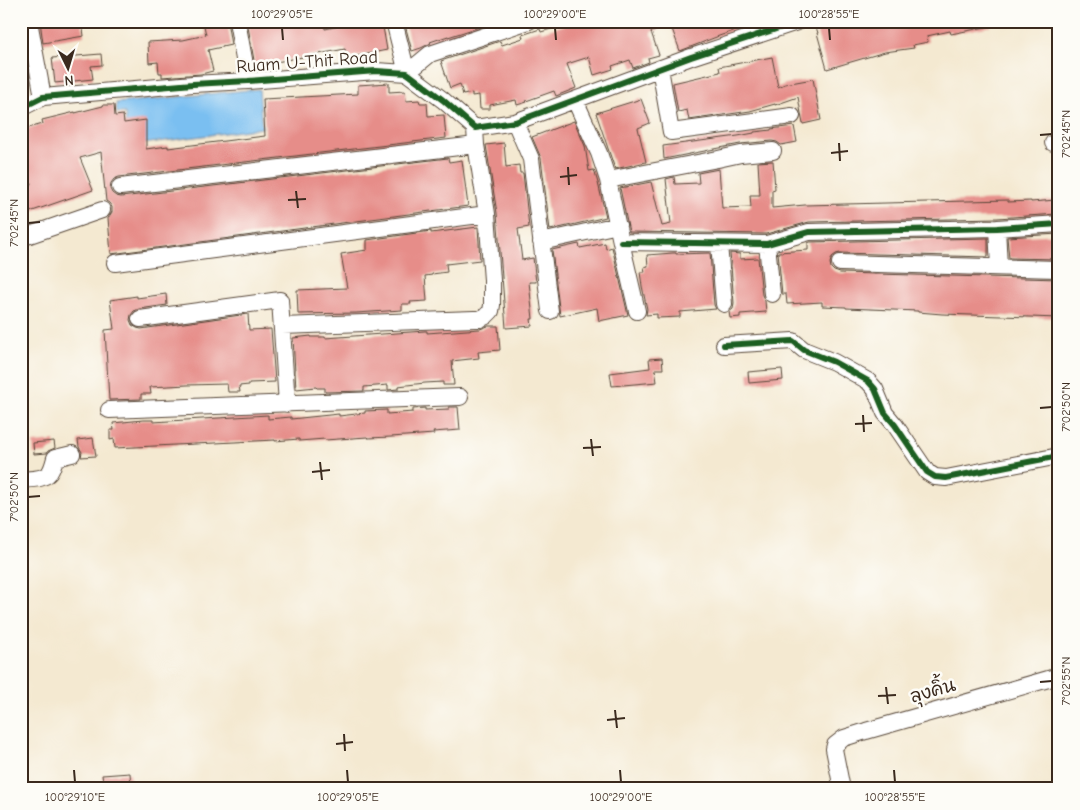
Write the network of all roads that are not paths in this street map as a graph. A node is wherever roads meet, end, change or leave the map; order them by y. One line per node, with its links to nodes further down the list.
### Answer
1 (30, 21): 9 (street)
2 (237, 21): 8 (street)
3 (394, 21): 7 (street)
4 (529, 21): 7 (street)
5 (800, 21): 6 (street)
6 (660, 68): 10 (street); 12 (street)
7 (408, 73): 8 (street, Ruam U-Thit Road); 14 (street)
8 (248, 81): 9 (street, Ruam U-Thit Road)
9 (43, 97): 11 (street, Ruam U-Thit Road)
10 (575, 100): 13 (street); 16 (street)
11 (21, 108)
12 (792, 116)
13 (514, 122): 14 (street); 24 (street)
14 (476, 136): 17 (street); 19 (street)
15 (773, 151): 16 (street)
16 (608, 180): 20 (street)
17 (120, 187)
18 (102, 210): 23 (street)
19 (487, 214): 28 (street); 37 (street)
20 (618, 224): 24 (street); 25 (street)
21 (1059, 224): 22 (street)
22 (997, 228): 27 (street); 30 (street)
23 (21, 238)
24 (541, 242): 34 (street)
25 (621, 242): 26 (street); 35 (street)
26 (719, 244): 27 (street); 33 (street)
27 (767, 244): 32 (street)
28 (116, 263)
29 (840, 263): 30 (street)
30 (999, 267): 31 (street)
31 (1059, 269)
32 (772, 294)
33 (724, 304)
34 (550, 311)
35 (637, 311)
36 (140, 319): 37 (street)
37 (282, 326): 40 (street)
38 (724, 345): 43 (street)
39 (460, 397): 40 (street)
40 (287, 404): 41 (street)
41 (109, 410)
42 (72, 454): 44 (street)
43 (1059, 456)
44 (21, 480)
45 (1059, 676): 46 (street, ลุงคิ้น)
46 (842, 789)

